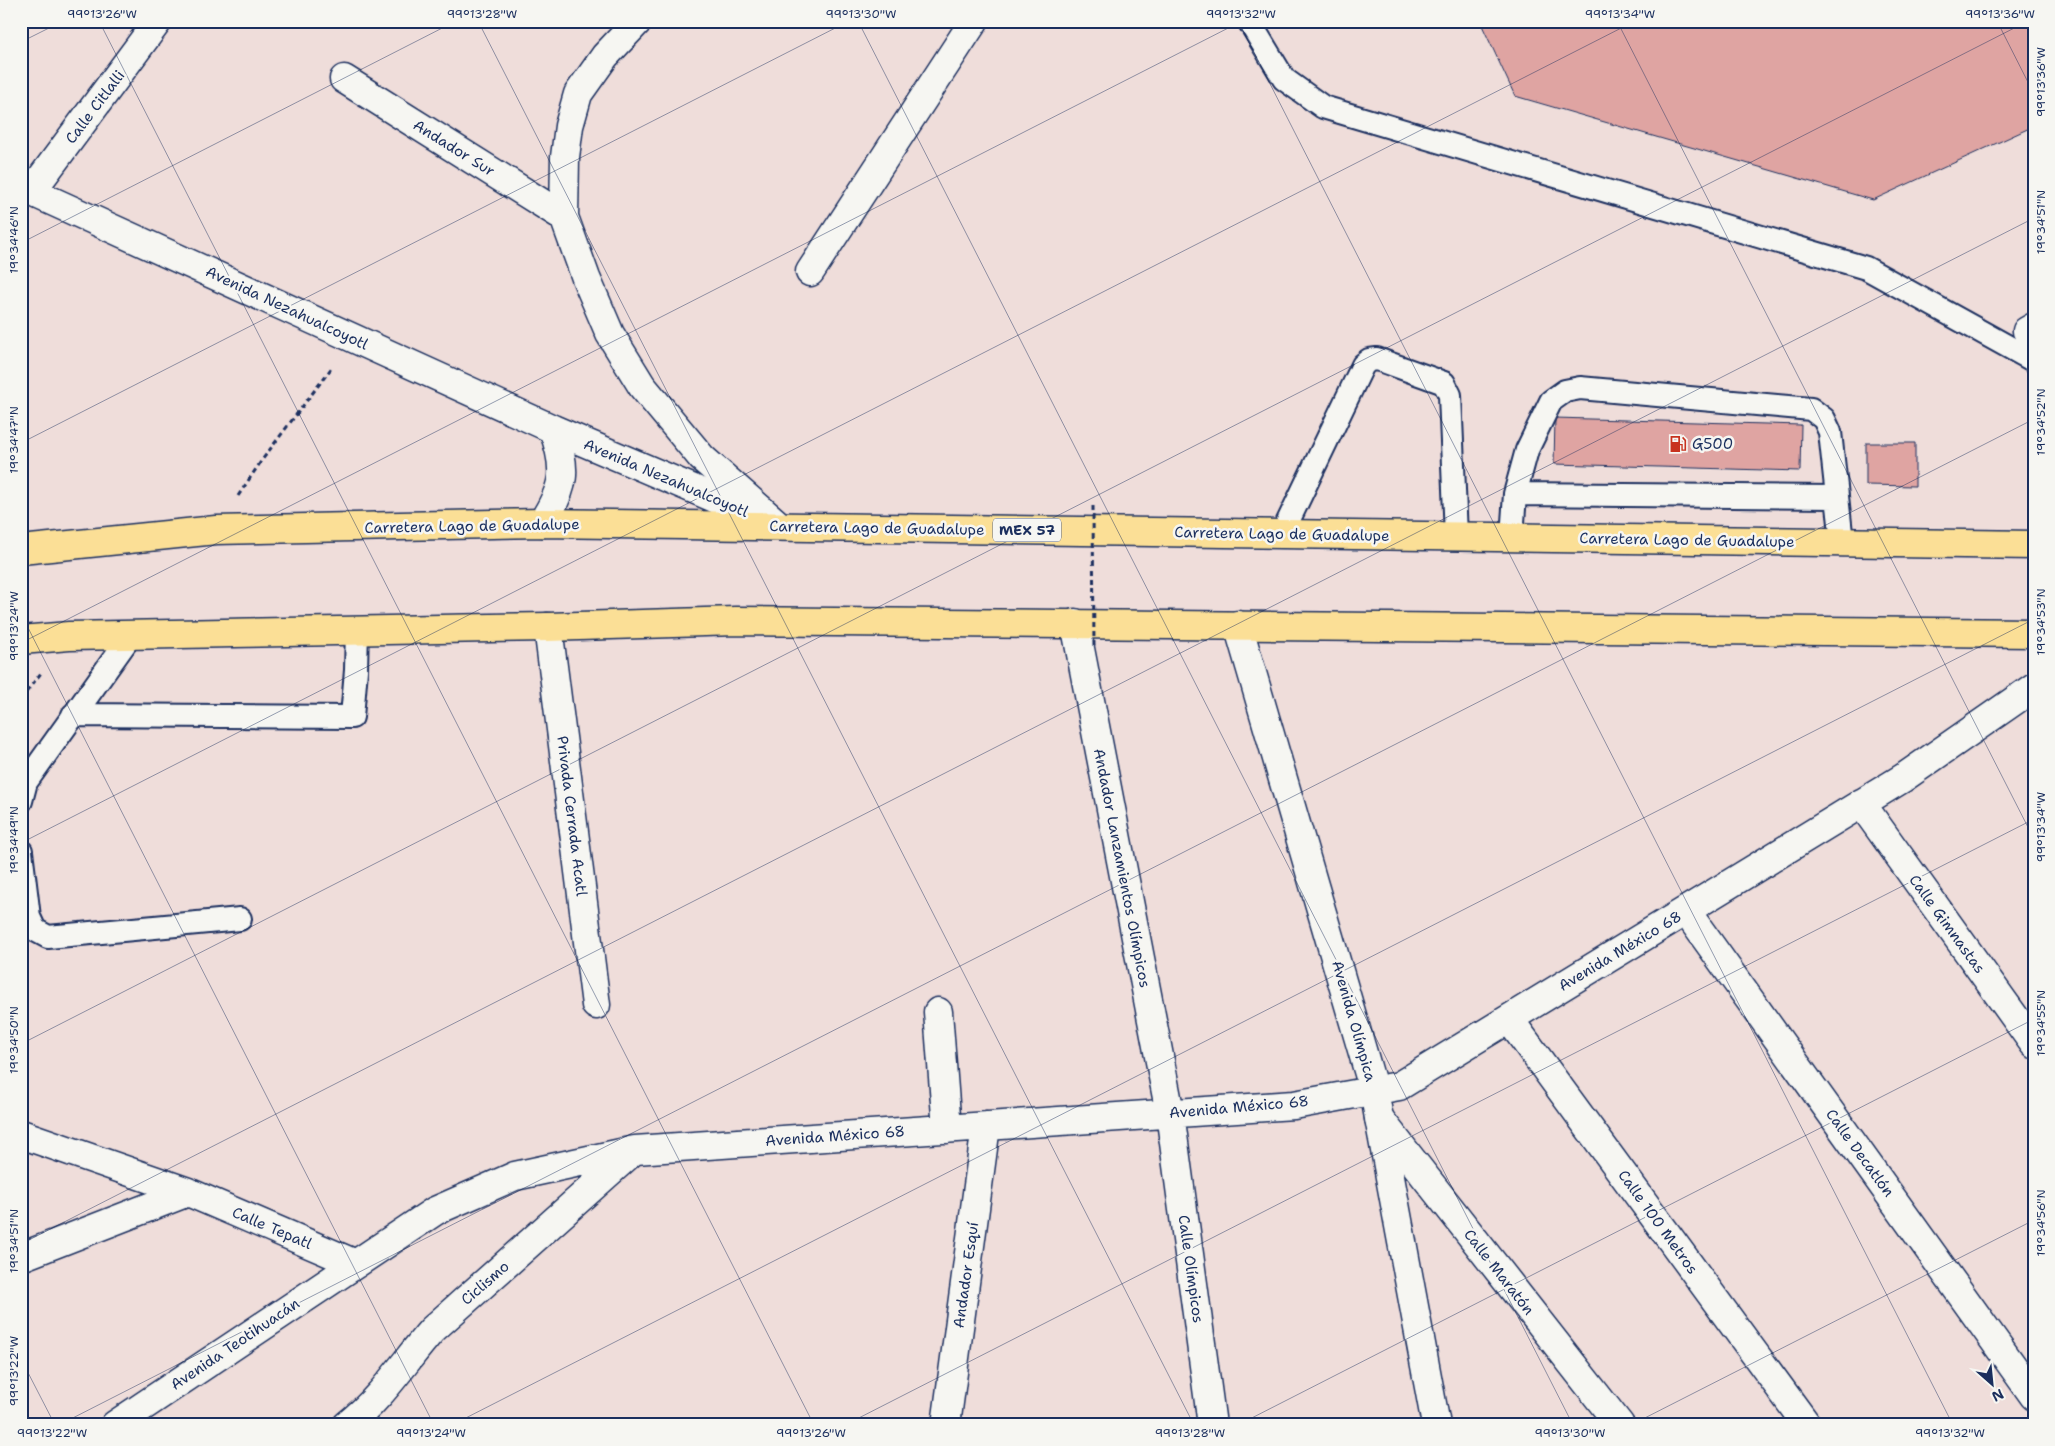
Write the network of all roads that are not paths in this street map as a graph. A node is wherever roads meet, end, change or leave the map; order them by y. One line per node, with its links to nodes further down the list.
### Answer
1 (158, 21): 6 (street, Calle Citlalli)
2 (638, 21): 7 (street)
3 (974, 21): 8 (street)
4 (1249, 21): 9 (lane)
5 (344, 79): 7 (street, Andador Sur)
6 (26, 189): 10 (street, Avenida Nezahualcoyotl)
7 (564, 217): 14 (street)
8 (810, 272)
9 (2034, 361)
10 (553, 429): 13 (street, Avenida Nezahualcoyotl); 14 (street, Avenida Nezahualcoyotl)
11 (1515, 494): 12 (lane); 12 (lane); 17 (lane)
12 (1837, 497): 18 (lane)
13 (542, 523): 14 (main road, Carretera Lago de Guadalupe / MEX 57); 20 (main road, Carretera Lago de Guadalupe / MEX 57)
14 (780, 526): 15 (main road, Carretera Lago de Guadalupe / MEX 57)
15 (1282, 534): 16 (main road, Carretera Lago de Guadalupe / MEX 57); 16 (lane)
16 (1456, 536): 17 (main road, Carretera Lago de Guadalupe / MEX 57)
17 (1512, 538): 18 (main road, Carretera Lago de Guadalupe / MEX 57)
18 (1842, 542): 19 (main road, Carretera Lago de Guadalupe / MEX 57)
19 (2034, 545)
20 (21, 550)
21 (1075, 623): 22 (main road); 23 (main road); 40 (street, Andador Lanzamientos Olímpicos)
22 (1238, 625): 25 (main road); 39 (street, Avenida Olímpica)
23 (548, 627): 24 (main road); 35 (street, Privada Cerrada Acatl)
24 (357, 629): 26 (main road); 29 (lane)
25 (2034, 633)
26 (131, 635): 27 (main road); 29 (lane)
27 (21, 640)
28 (2034, 687): 31 (street, Avenida México 68)
29 (74, 715): 30 (lane)
30 (21, 801)
31 (1861, 804): 33 (street, Avenida México 68); 38 (street, Calle Gimnastas)
32 (21, 851): 34 (lane)
33 (1686, 911): 37 (street, Avenida México 68); 49 (street, Calle Decatlón)
34 (240, 919)
35 (596, 1005)
36 (938, 1012): 43 (street)
37 (1509, 1019): 39 (street, Avenida México 68); 56 (street, Calle 100 Metros)
38 (2034, 1044)
39 (1374, 1090): 40 (street, Avenida México 68); 41 (street, Avenida Olímpica)
40 (1170, 1113): 42 (street, Avenida México 68); 53 (street, Calle Olímpicos)
41 (1379, 1118): 54 (street, Avenida Olímpica); 55 (street, Calle Maratón)
42 (986, 1126): 43 (street, Avenida México 68); 52 (street, Andador Esquí)
43 (947, 1128): 45 (street, Avenida México 68)
44 (21, 1134): 46 (street, Calle Tepatl)
45 (635, 1150): 48 (street, Avenida México 68); 51 (street, Ciclismo)
46 (188, 1192): 47 (street); 48 (street, Calle Tepatl)
47 (21, 1257)
48 (356, 1264): 50 (street, Avenida Teotihuacán)
49 (2034, 1396)
50 (115, 1425)
51 (347, 1425)
52 (946, 1425)
53 (1212, 1425)
54 (1436, 1425)
55 (1620, 1425)
56 (1807, 1425)

